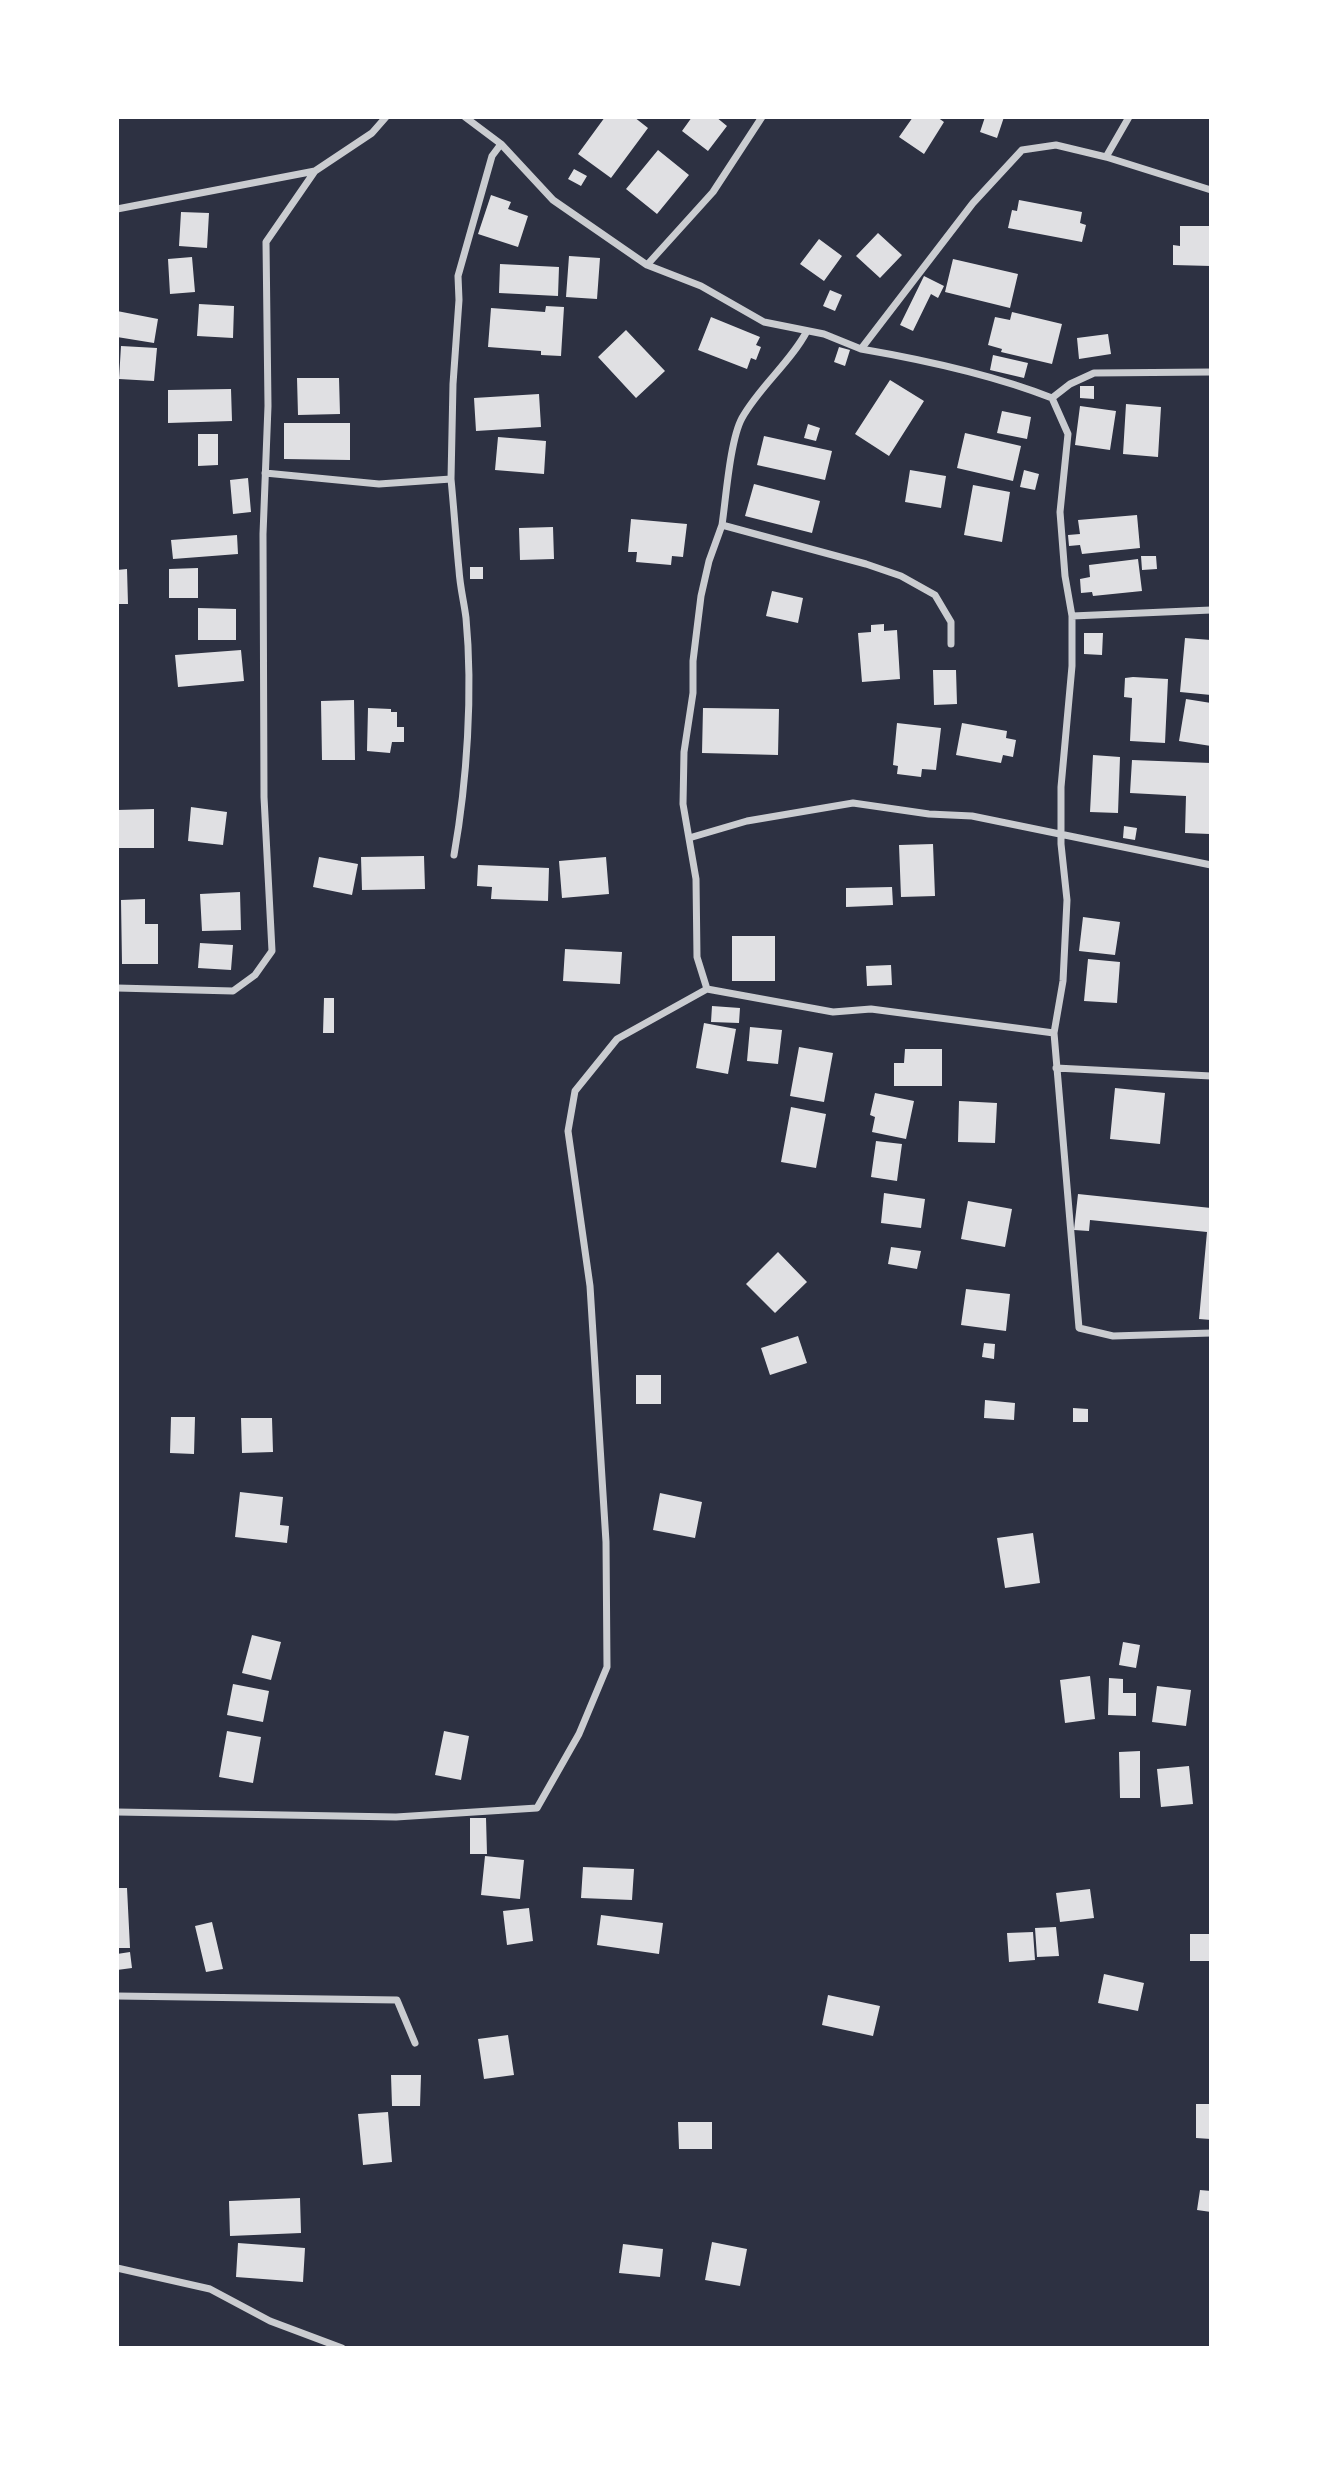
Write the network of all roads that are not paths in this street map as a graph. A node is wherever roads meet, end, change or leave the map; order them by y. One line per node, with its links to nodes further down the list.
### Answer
1 (386, 117): 7 (street)
2 (465, 117): 5 (street)
3 (762, 117): 10 (street)
4 (1129, 117): 6 (street)
5 (501, 144): 10 (street); 16 (street)
6 (1106, 157): 8 (street); 12 (street)
7 (315, 171): 9 (street); 15 (street)
8 (1211, 190)
9 (117, 209)
10 (647, 265): 11 (street)
11 (807, 331): 12 (street); 17 (street)
12 (860, 349): 14 (street)
13 (1211, 372): 14 (street)
14 (1052, 397): 19 (street)
15 (265, 473): 16 (street); 25 (street)
16 (451, 479): 23 (street)
17 (722, 525): 20 (street); 22 (street)
18 (1211, 610): 19 (street)
19 (1072, 616): 21 (street)
20 (951, 644)
21 (1061, 834): 22 (street); 24 (street); 27 (street)
22 (689, 838): 26 (street)
23 (454, 855)
24 (1211, 865)
25 (117, 988)
26 (706, 989): 27 (street); 31 (street)
27 (1054, 1033): 28 (street)
28 (1056, 1068): 29 (street); 30 (street)
29 (1211, 1076)
30 (1211, 1333)
31 (117, 1812)
32 (117, 1996): 33 (street)
33 (415, 2043)
34 (117, 2268): 35 (street)
35 (342, 2348)

